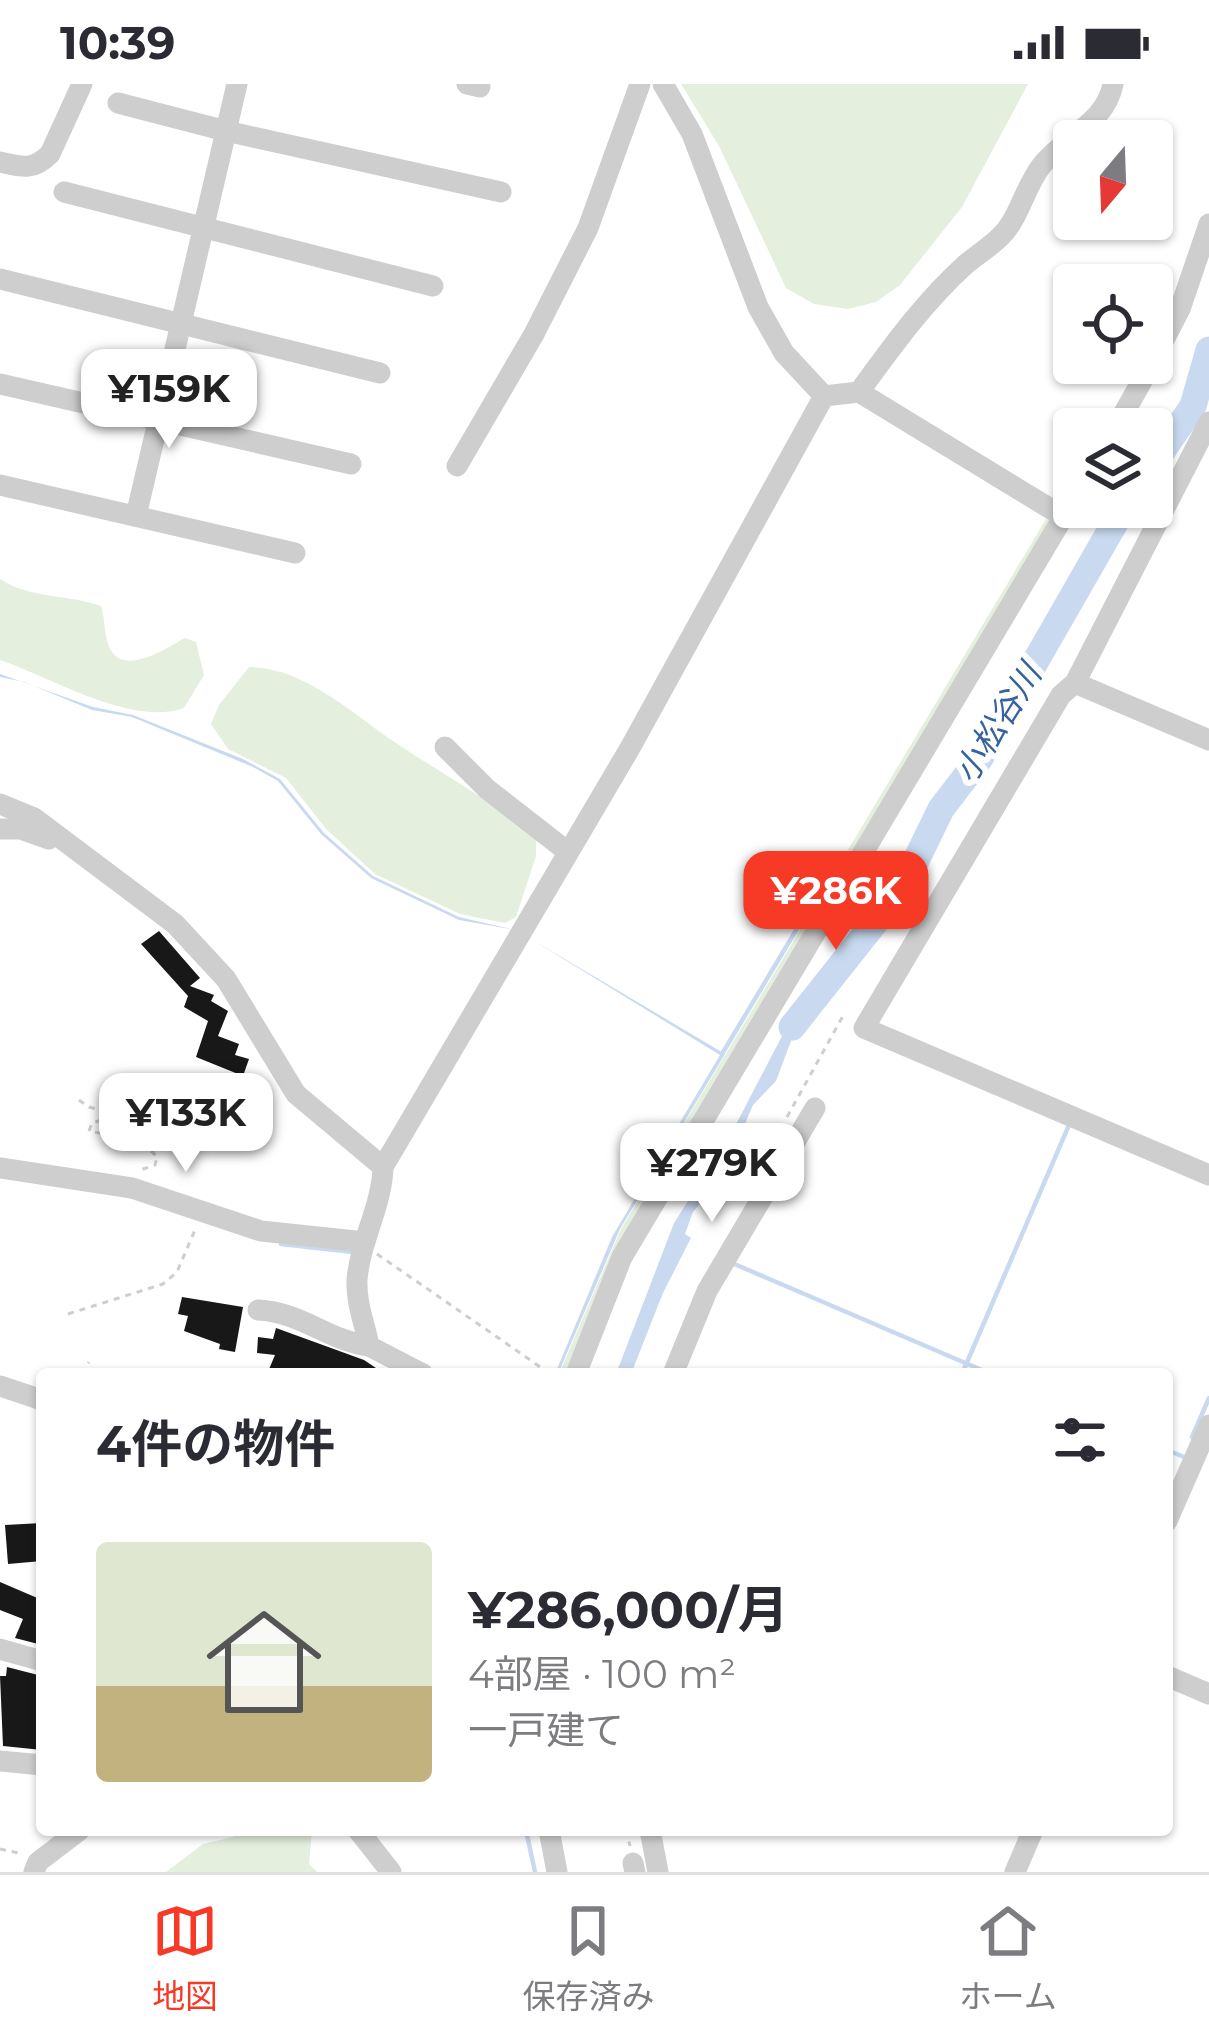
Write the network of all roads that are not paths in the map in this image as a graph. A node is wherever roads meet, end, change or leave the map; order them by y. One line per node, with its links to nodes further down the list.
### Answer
1 (82, 84): 8 (street)
2 (237, 84): 7 (street)
3 (640, 84): 24 (street)
4 (663, 84): 20 (street)
5 (1113, 84): 19 (street)
6 (118, 103): 7 (street)
7 (226, 131): 10 (street); 12 (street)
8 (0, 163)
9 (64, 192): 12 (street)
10 (501, 192)
11 (1209, 224): 16 (street)
12 (204, 227): 14 (street); 15 (street)
13 (0, 279): 15 (street)
14 (434, 286)
15 (182, 321): 17 (street); 21 (street)
16 (1173, 322)
17 (380, 373)
18 (0, 384): 21 (street)
19 (859, 392): 20 (street); 26 (street)
20 (824, 396): 36 (street)
21 (158, 419): 23 (street); 27 (street)
22 (1209, 422): 30 (street)
23 (351, 464)
24 (458, 466)
25 (0, 485): 27 (street)
26 (1053, 499)
27 (136, 516): 29 (street)
28 (1057, 528): 47 (street)
29 (295, 554)
30 (1075, 682): 31 (street); 40 (street)
31 (1209, 740)
32 (445, 747): 36 (street)
33 (0, 804): 35 (street)
34 (0, 829): 35 (street)
35 (72, 848): 38 (street)
36 (568, 852): 38 (street)
37 (815, 1108): 42 (street)
38 (383, 1167): 41 (street)
39 (0, 1168): 41 (street)
40 (1209, 1175)
41 (364, 1245): 45 (street)
42 (721, 1268): 43 (street); 48 (street)
43 (692, 1284)
44 (258, 1310): 45 (street)
45 (369, 1346): 46 (street)
46 (411, 1368)
47 (578, 1368)
48 (676, 1368)
49 (0, 1386): 50 (street)
50 (36, 1398)
51 (1209, 1425): 52 (street)
52 (1173, 1507)
53 (0, 1649): 54 (street)
54 (36, 1659)
55 (1173, 1679): 56 (street)
56 (1209, 1694)
57 (0, 1759): 58 (street)
58 (36, 1764)
59 (72, 1836): 64 (street)
60 (363, 1836): 65 (street)
61 (550, 1836): 66 (street)
62 (651, 1836): 67 (street)
63 (1030, 1836): 68 (street)
64 (34, 1872)
65 (391, 1872)
66 (557, 1872)
67 (658, 1872)
68 (1015, 1872)

